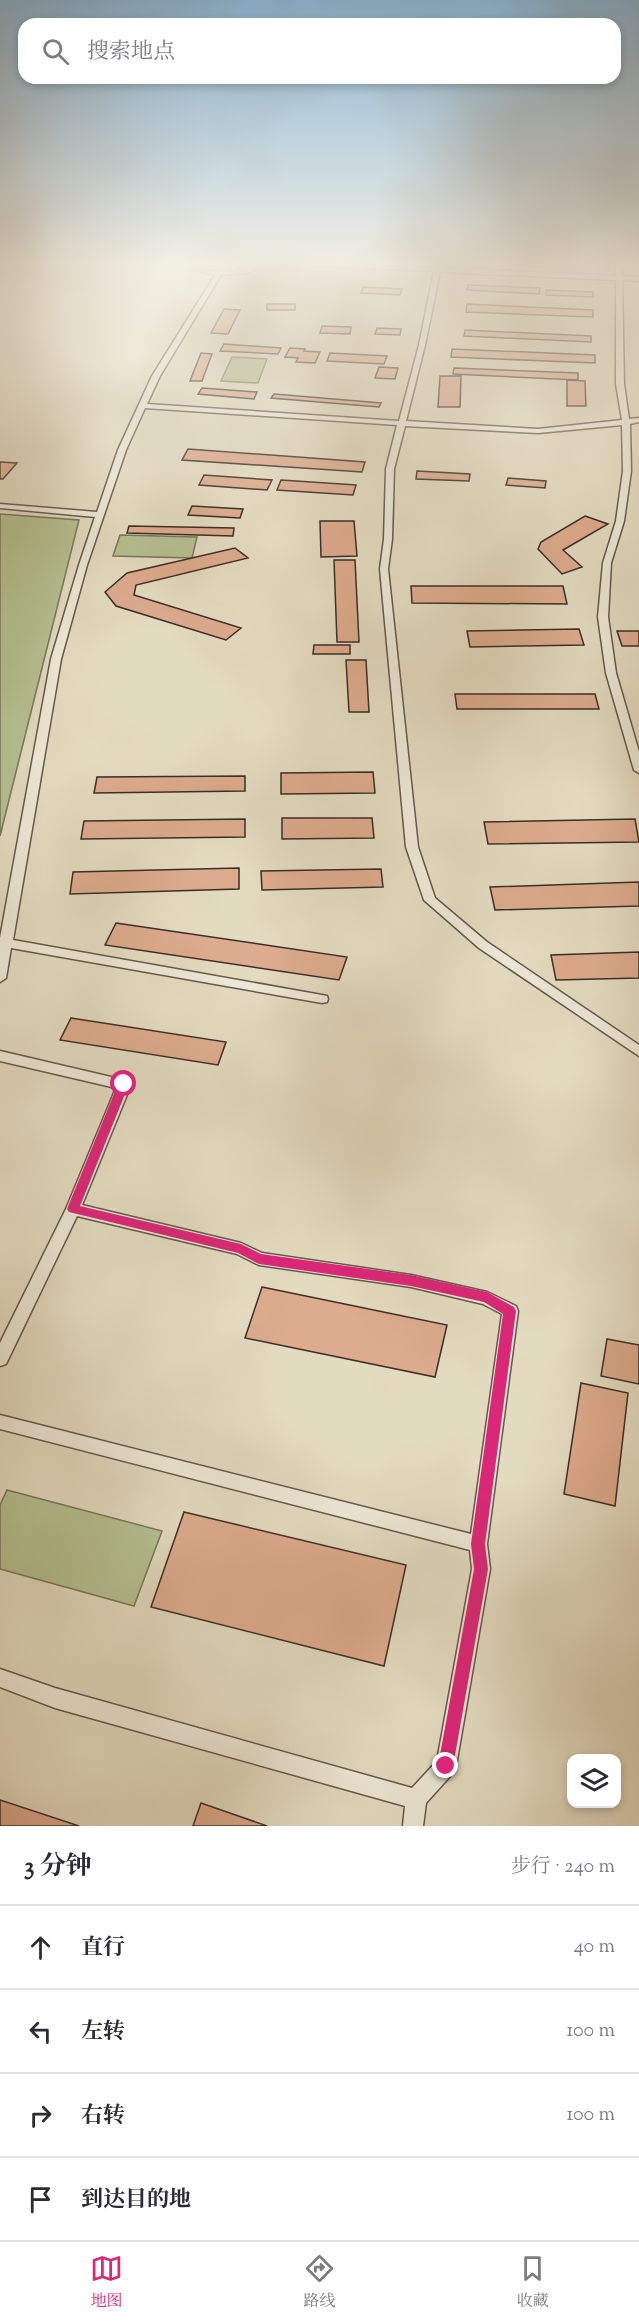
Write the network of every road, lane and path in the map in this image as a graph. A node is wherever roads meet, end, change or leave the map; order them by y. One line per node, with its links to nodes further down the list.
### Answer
1 (173, 348): 4 (lane)
2 (421, 348): 6 (lane)
3 (620, 348): 7 (lane)
4 (142, 406): 6 (lane); 9 (lane)
5 (639, 420): 7 (lane)
6 (400, 422): 7 (lane); 14 (lane)
7 (626, 422): 10 (lane)
8 (0, 506): 9 (lane)
9 (100, 515): 11 (lane)
10 (639, 770)
11 (4, 943): 12 (lane); 13 (lane)
12 (0, 978)
13 (322, 999)
14 (639, 1051)
15 (0, 1056): 16 (lane)
16 (73, 1209): 17 (lane); 19 (lane)
17 (0, 1359)
18 (0, 1422): 19 (lane)
19 (478, 1544): 21 (lane)
20 (0, 1678): 21 (lane)
21 (416, 1799): 22 (lane)
22 (413, 1826)

